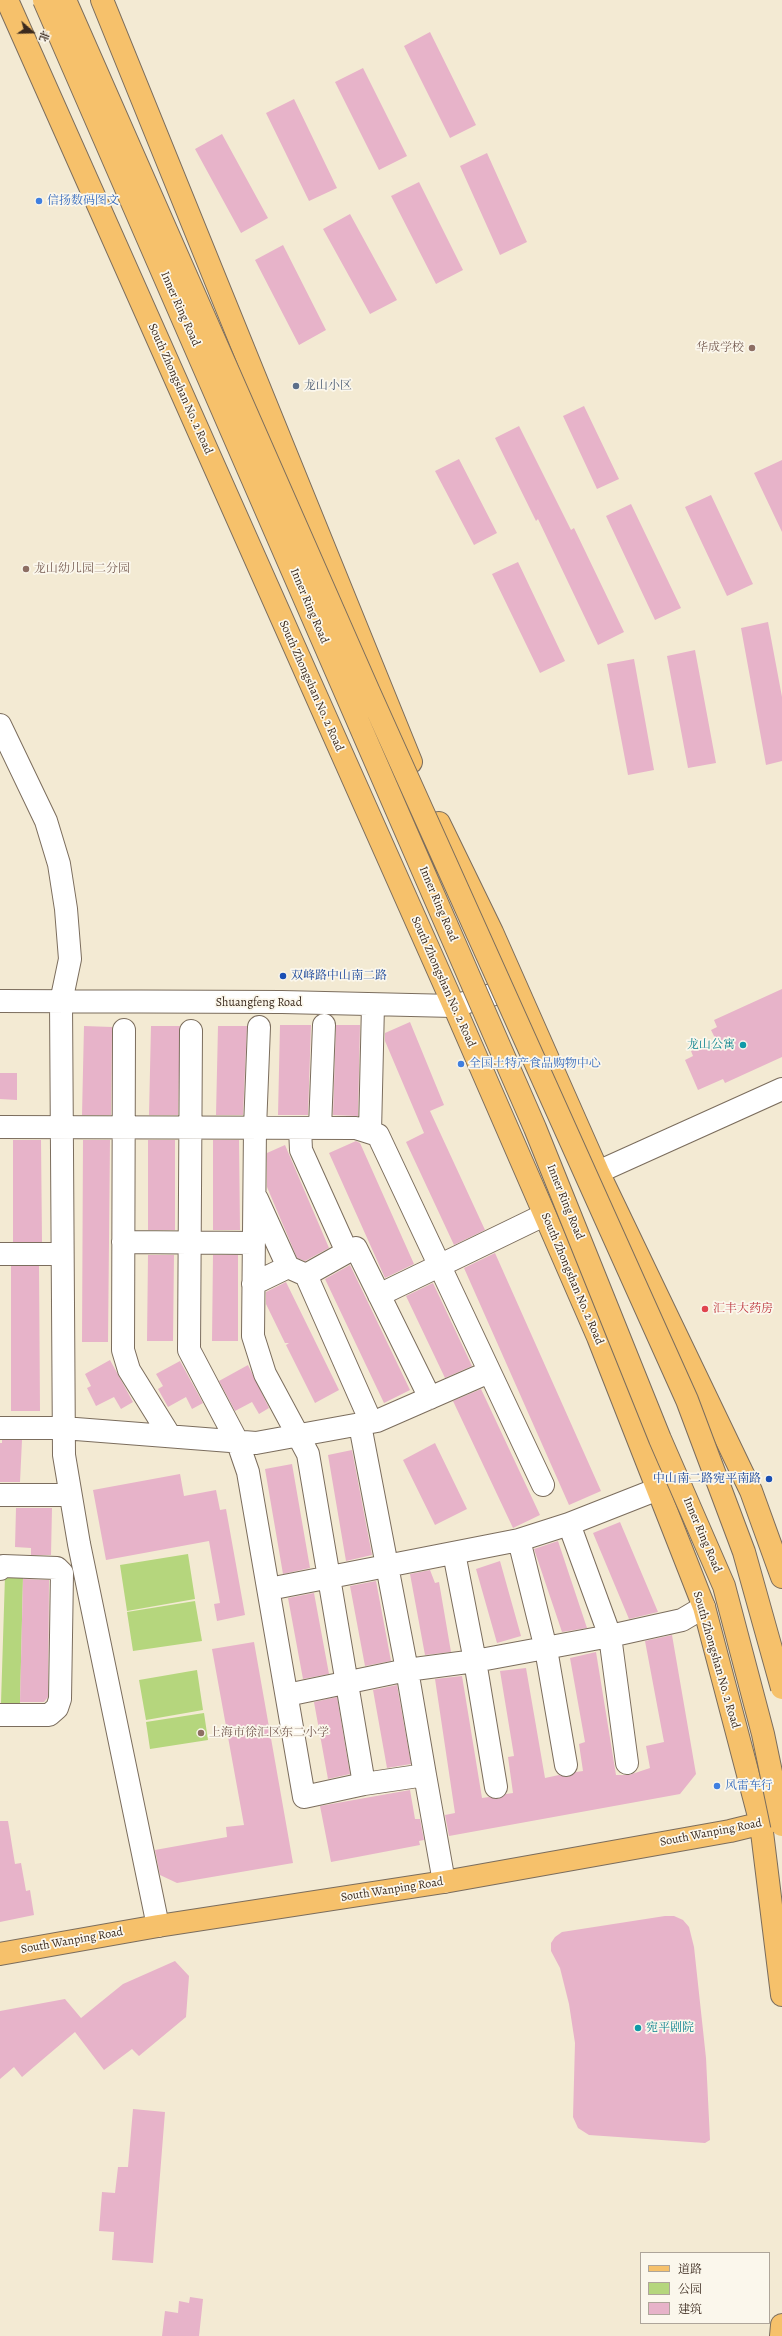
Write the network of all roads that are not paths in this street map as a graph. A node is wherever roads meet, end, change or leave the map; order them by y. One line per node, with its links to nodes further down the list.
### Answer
1 (7, 0): 10 (main road, South Zhongshan No. 2 Road)
2 (44, 0): 72 (main road, Inner Ring Road, bridge)
3 (65, 0): 62 (main road, Inner Ring Road, bridge)
4 (102, 0): 6 (main road)
5 (3, 729): 8 (street)
6 (515, 988): 10 (street, Shuangfeng Road); 23 (main road)
7 (0, 1001): 8 (street, Shuangfeng Road)
8 (60, 1002): 9 (street, Shuangfeng Road); 17 (street)
9 (373, 1005): 10 (street, Shuangfeng Road); 22 (street)
10 (454, 1006): 25 (main road, South Zhongshan No. 2 Road)
11 (324, 1025): 21 (street)
12 (259, 1027): 20 (street)
13 (124, 1030): 18 (street)
14 (191, 1031): 19 (street)
15 (782, 1089): 23 (street)
16 (0, 1127): 17 (street)
17 (62, 1128): 18 (street); 31 (street)
18 (124, 1128): 19 (street); 26 (street)
19 (190, 1128): 20 (street); 27 (street)
20 (255, 1128): 21 (street); 24 (street)
21 (310, 1128): 22 (street); 29 (street)
22 (370, 1132): 32 (street)
23 (598, 1172): 54 (main road)
24 (254, 1192): 28 (street); 33 (street)
25 (544, 1215): 32 (street); 45 (main road, South Zhongshan No. 2 Road)
26 (123, 1242): 27 (street); 41 (street)
27 (190, 1242): 28 (street); 43 (street)
28 (254, 1244): 34 (street)
29 (347, 1252): 33 (street); 35 (street)
30 (0, 1254): 31 (street)
31 (62, 1254): 40 (street)
32 (440, 1266): 35 (street); 36 (street)
33 (297, 1271): 34 (street); 38 (street)
34 (253, 1284): 42 (street)
35 (379, 1295): 37 (street)
36 (489, 1372): 37 (street); 44 (street)
37 (430, 1398): 38 (street)
38 (366, 1424): 42 (street); 51 (street)
39 (0, 1428): 40 (street)
40 (63, 1428): 41 (street); 47 (street)
41 (170, 1436): 43 (street)
42 (299, 1436): 43 (street); 53 (street)
43 (238, 1443): 55 (street)
44 (542, 1485)
45 (658, 1489): 48 (street); 56 (main road, South Zhongshan No. 2 Road)
46 (0, 1495): 47 (street)
47 (70, 1495): 74 (street)
48 (569, 1524): 49 (street); 57 (street)
49 (519, 1540): 50 (street); 58 (street)
50 (454, 1553): 51 (street); 59 (street)
51 (388, 1565): 53 (street); 60 (street)
52 (0, 1569): 64 (street)
53 (330, 1576): 55 (street); 61 (street)
54 (782, 1576)
55 (269, 1589): 63 (street)
56 (704, 1607): 57 (street); 71 (main road, South Zhongshan No. 2 Road)
57 (610, 1636): 58 (street); 65 (street)
58 (546, 1649): 59 (street); 66 (street)
59 (475, 1661): 60 (street); 69 (street)
60 (407, 1670): 61 (street); 67 (street)
61 (347, 1681): 63 (street); 68 (street)
62 (782, 1688)
63 (287, 1695): 68 (street)
64 (0, 1715)
65 (627, 1763)
66 (566, 1765)
67 (425, 1775): 68 (street); 73 (street)
68 (364, 1784)
69 (496, 1787)
70 (782, 1818): 71 (main road, South Wanping Road)
71 (761, 1824): 73 (main road, South Wanping Road); 76 (main road, South Zhongshan No. 2 Road)
72 (782, 1825)
73 (444, 1882): 74 (main road, South Wanping Road)
74 (158, 1926): 75 (main road, South Wanping Road)
75 (0, 1954)
76 (782, 1995)
77 (782, 2325): 78 (main road)
78 (781, 2336)

